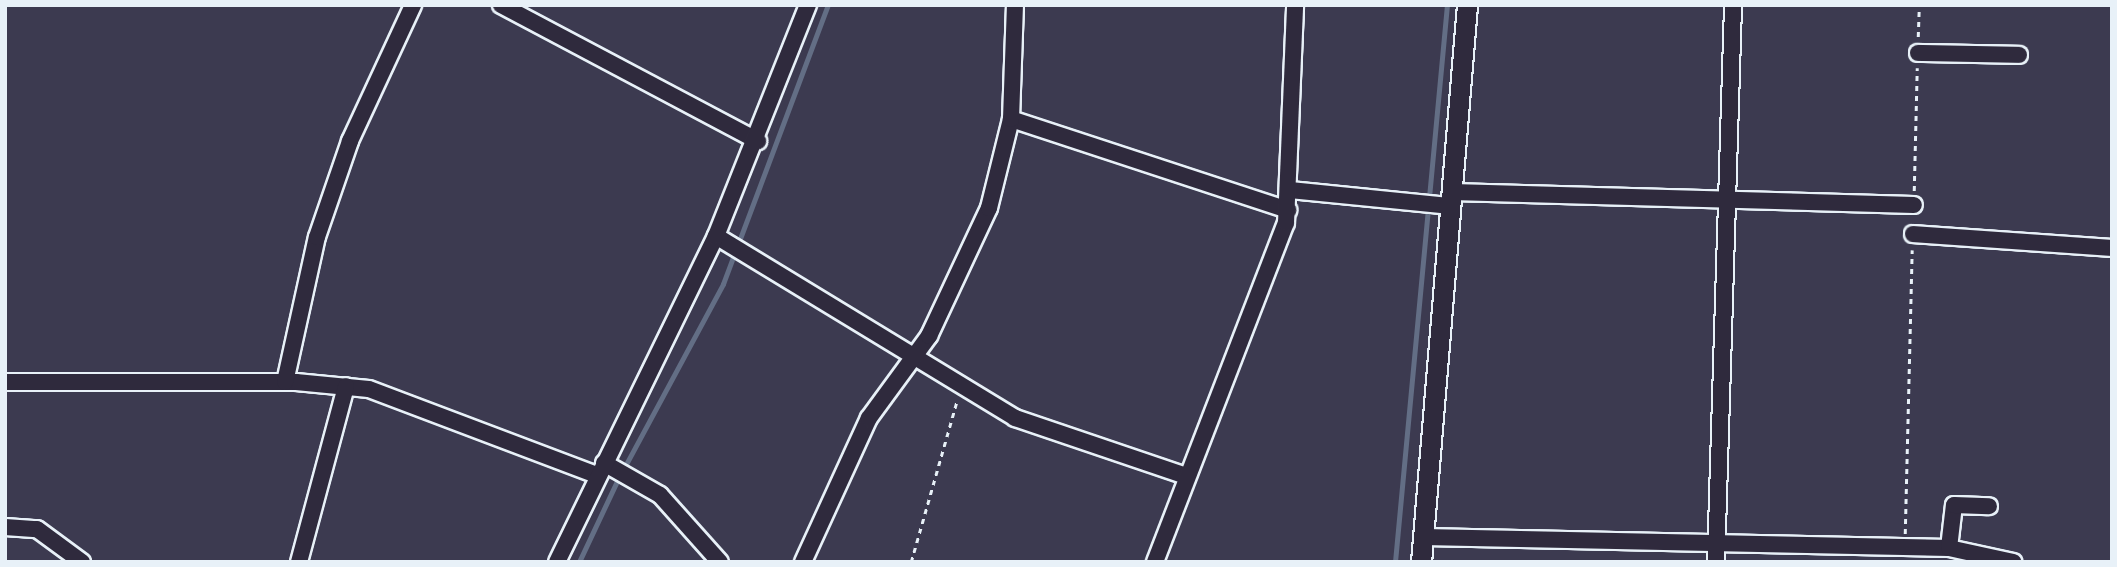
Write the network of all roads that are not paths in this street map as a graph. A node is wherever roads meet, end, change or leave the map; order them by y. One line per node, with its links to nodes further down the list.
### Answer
1 (413, 5): 21 (street)
2 (501, 5): 11 (street)
3 (808, 5): 11 (street)
4 (1015, 5): 10 (street)
5 (1295, 5): 12 (street)
6 (1467, 5): 13 (street)
7 (1733, 5): 14 (street)
8 (1918, 53): 9 (street)
9 (2019, 55)
10 (1011, 119): 16 (street); 20 (street)
11 (758, 141): 18 (street)
12 (1290, 190): 13 (street); 16 (street)
13 (1452, 199): 14 (street); 28 (street)
14 (1727, 202): 15 (street); 29 (street)
15 (1914, 205)
16 (1288, 210): 25 (street)
17 (1913, 234): 19 (street)
18 (721, 238): 20 (street); 24 (street)
19 (2112, 248)
20 (912, 359): 25 (street); 36 (street)
21 (285, 382): 22 (street); 23 (street)
22 (5, 383)
23 (346, 386): 24 (street); 33 (street)
24 (605, 469): 34 (street); 35 (street)
25 (1183, 475): 37 (street)
26 (1989, 506): 30 (street)
27 (5, 527): 32 (street)
28 (1424, 537): 29 (street); 38 (street)
29 (1716, 544): 30 (street); 39 (street)
30 (1950, 548): 31 (street)
31 (1969, 556): 40 (street)
32 (82, 562)
33 (299, 562)
34 (557, 562)
35 (720, 562)
36 (803, 562)
37 (1154, 562)
38 (1421, 562)
39 (1716, 562)
40 (2014, 562)

